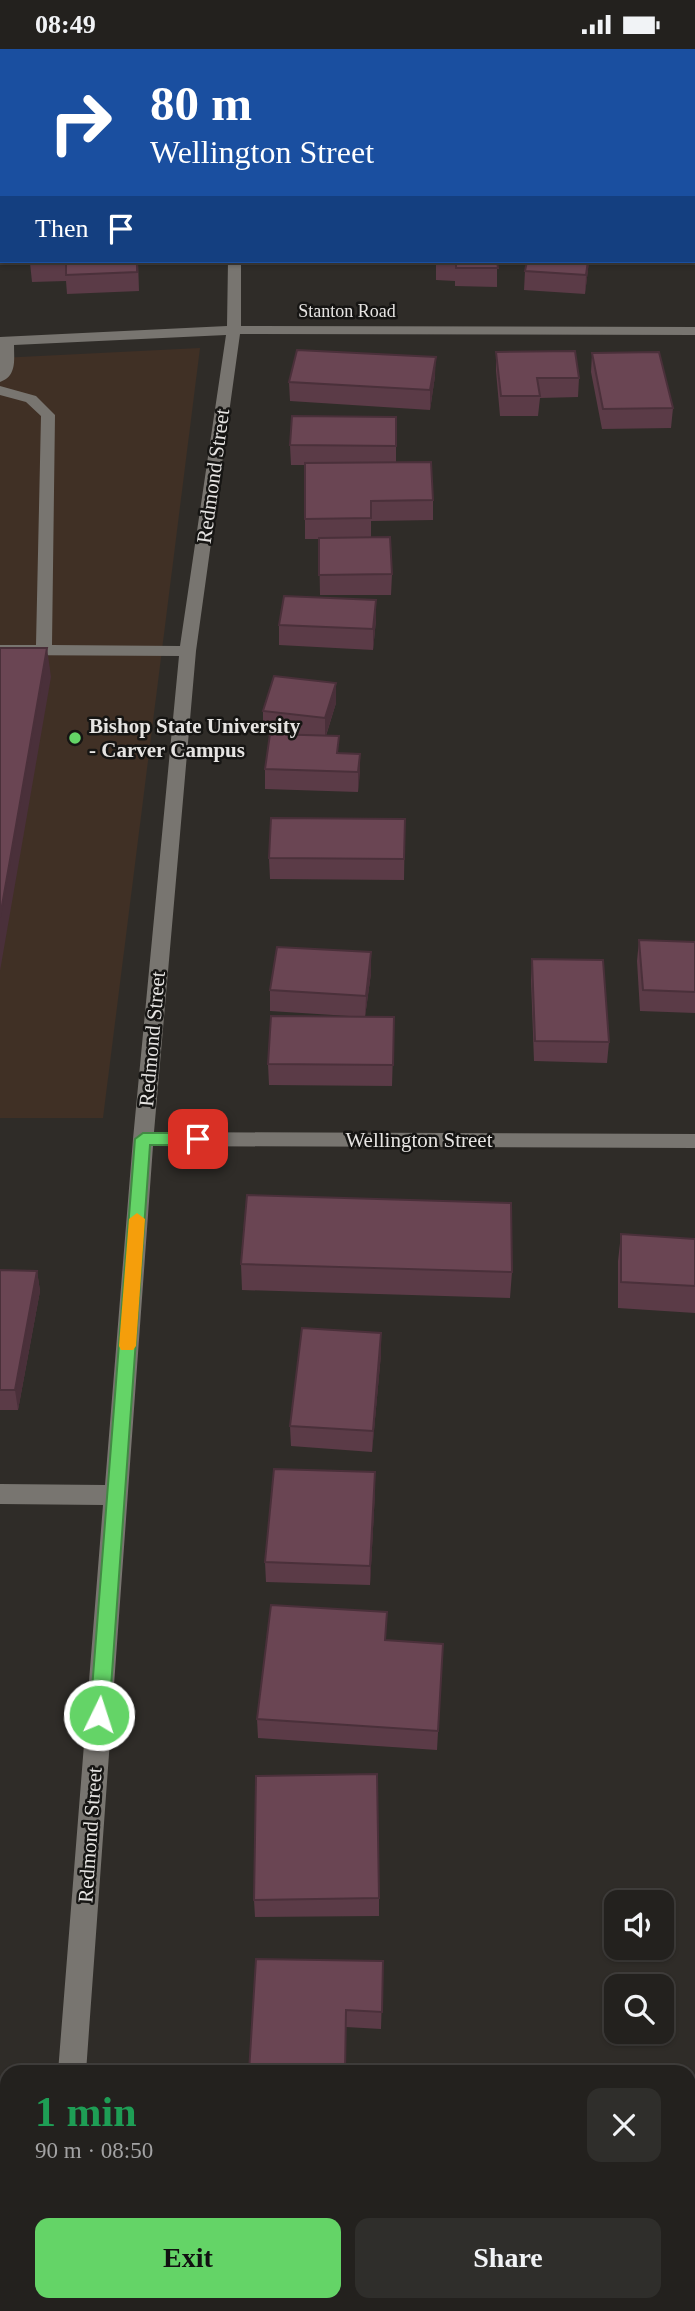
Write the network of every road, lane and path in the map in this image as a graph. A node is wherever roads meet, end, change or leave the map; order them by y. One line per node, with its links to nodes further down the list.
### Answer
1 (234, 263): 2 (street, Redmond Street)
2 (234, 330): 3 (street, Stanton Road); 4 (street, Stanton Road); 9 (street, Redmond Street)
3 (695, 331)
4 (4, 340): 5 (street)
5 (0, 378)
6 (0, 390): 8 (street)
7 (0, 650): 8 (street)
8 (44, 650): 9 (street)
9 (188, 651): 10 (street, Redmond Street)
10 (143, 1139): 11 (street, Wellington Street); 13 (street, Redmond Street)
11 (695, 1141)
12 (0, 1494): 13 (street)
13 (116, 1495): 14 (street, Redmond Street)
14 (73, 2065)

